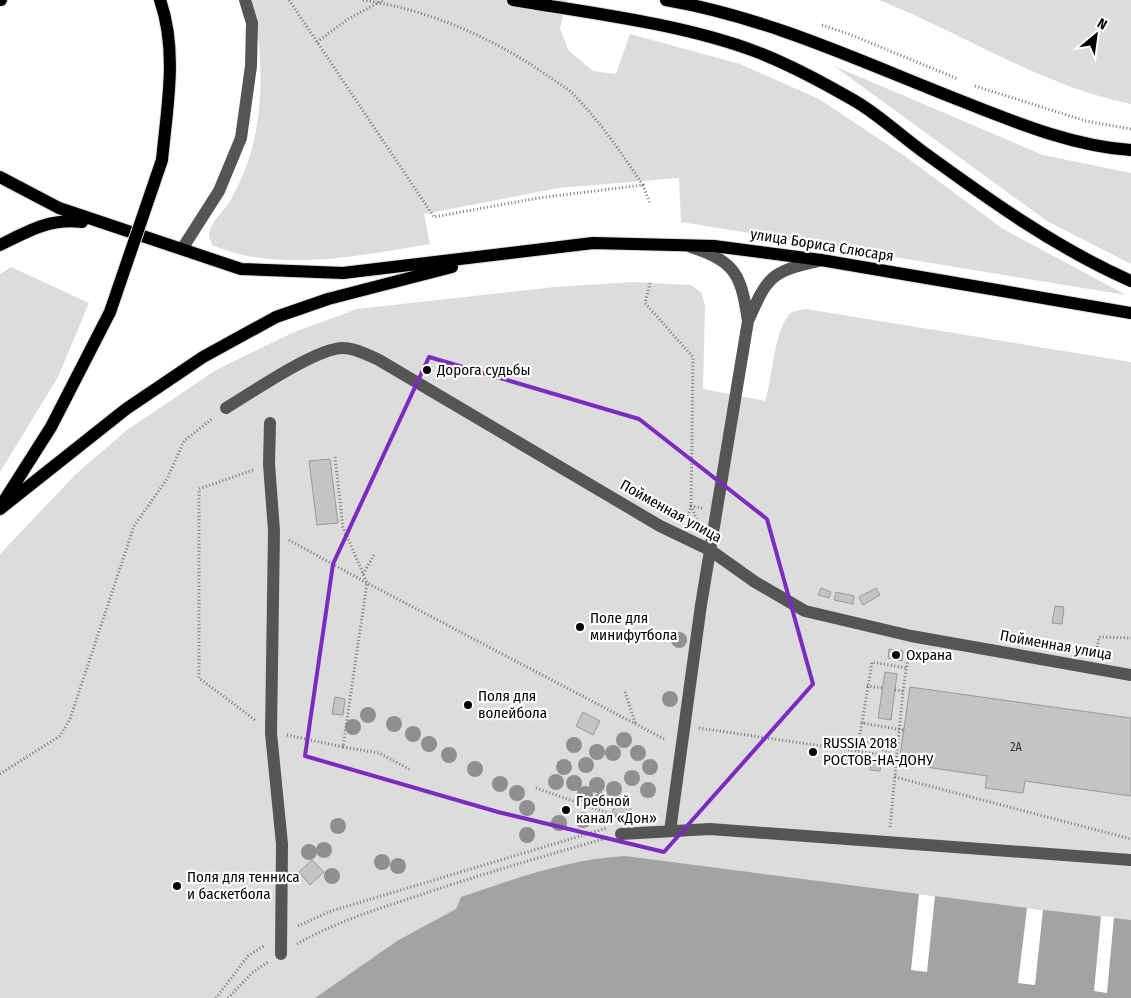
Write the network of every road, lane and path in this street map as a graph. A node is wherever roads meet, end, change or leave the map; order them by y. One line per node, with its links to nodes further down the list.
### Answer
1 (160, 0): 32 (main road, bridge)
2 (245, 0): 21 (street)
3 (289, 0): 10 (path)
4 (363, 0): 8 (path)
5 (382, 0): 8 (path)
6 (513, 0): 24 (main road)
7 (666, 0): 14 (main road)
8 (378, 2): 10 (path); 16 (path)
9 (813, 22): 11 (path)
10 (317, 42): 16 (path)
11 (965, 82)
12 (974, 86): 13 (path)
13 (1131, 129)
14 (1131, 150)
15 (0, 177): 18 (main road)
16 (643, 185): 17 (path)
17 (650, 204)
18 (108, 226): 19 (main road); 21 (main road)
19 (0, 245)
20 (685, 245): 22 (main road, улица Бориса Слюсаря); 23 (main road, улица Бориса Слюсаря); 27 (street)
21 (182, 249): 22 (main road)
22 (505, 254): 32 (main road)
23 (821, 260): 26 (main road, улица Бориса Слюсаря); 27 (street)
24 (1131, 281)
25 (650, 284): 33 (path)
26 (1131, 313)
27 (748, 321): 35 (street)
28 (226, 408): 35 (street, Пойменная улица); 60 (path)
29 (270, 423): 31 (street)
30 (335, 457): 37 (path)
31 (270, 464): 34 (street); 53 (path)
32 (0, 508)
33 (699, 524)
34 (274, 531): 38 (path); 53 (street)
35 (710, 550): 39 (street, Пойменная улица); 51 (street)
36 (374, 555): 37 (path)
37 (363, 575): 38 (path)
38 (367, 584): 50 (path); 55 (path)
39 (911, 636): 41 (path); 42 (street, Пойменная улица)
40 (1131, 638): 42 (path)
41 (906, 668): 44 (path); 47 (path)
42 (1094, 669): 43 (street, Пойменная улица)
43 (1131, 675)
44 (868, 686): 45 (path); 49 (path)
45 (882, 688)
46 (895, 690): 47 (path)
47 (903, 691): 58 (path)
48 (625, 692): 50 (path)
49 (862, 723): 52 (path); 54 (path)
50 (636, 725): 56 (path)
51 (684, 726): 56 (street); 57 (path)
52 (903, 730)
53 (272, 733): 55 (path); 69 (street)
54 (859, 739): 57 (path); 58 (path)
55 (343, 747): 59 (path)
56 (681, 748): 65 (street)
57 (858, 751): 58 (path)
58 (897, 757): 61 (path)
59 (411, 770)
60 (0, 774)
61 (895, 777): 66 (path); 67 (path)
62 (536, 788): 63 (path)
63 (622, 818)
64 (617, 830): 65 (street); 69 (path); 70 (path)
65 (670, 831): 67 (street)
66 (1131, 839)
67 (889, 842): 68 (street)
68 (1131, 860)
69 (281, 933): 70 (street); 71 (path)
70 (281, 954): 72 (path)
71 (216, 998)
72 (228, 998)

